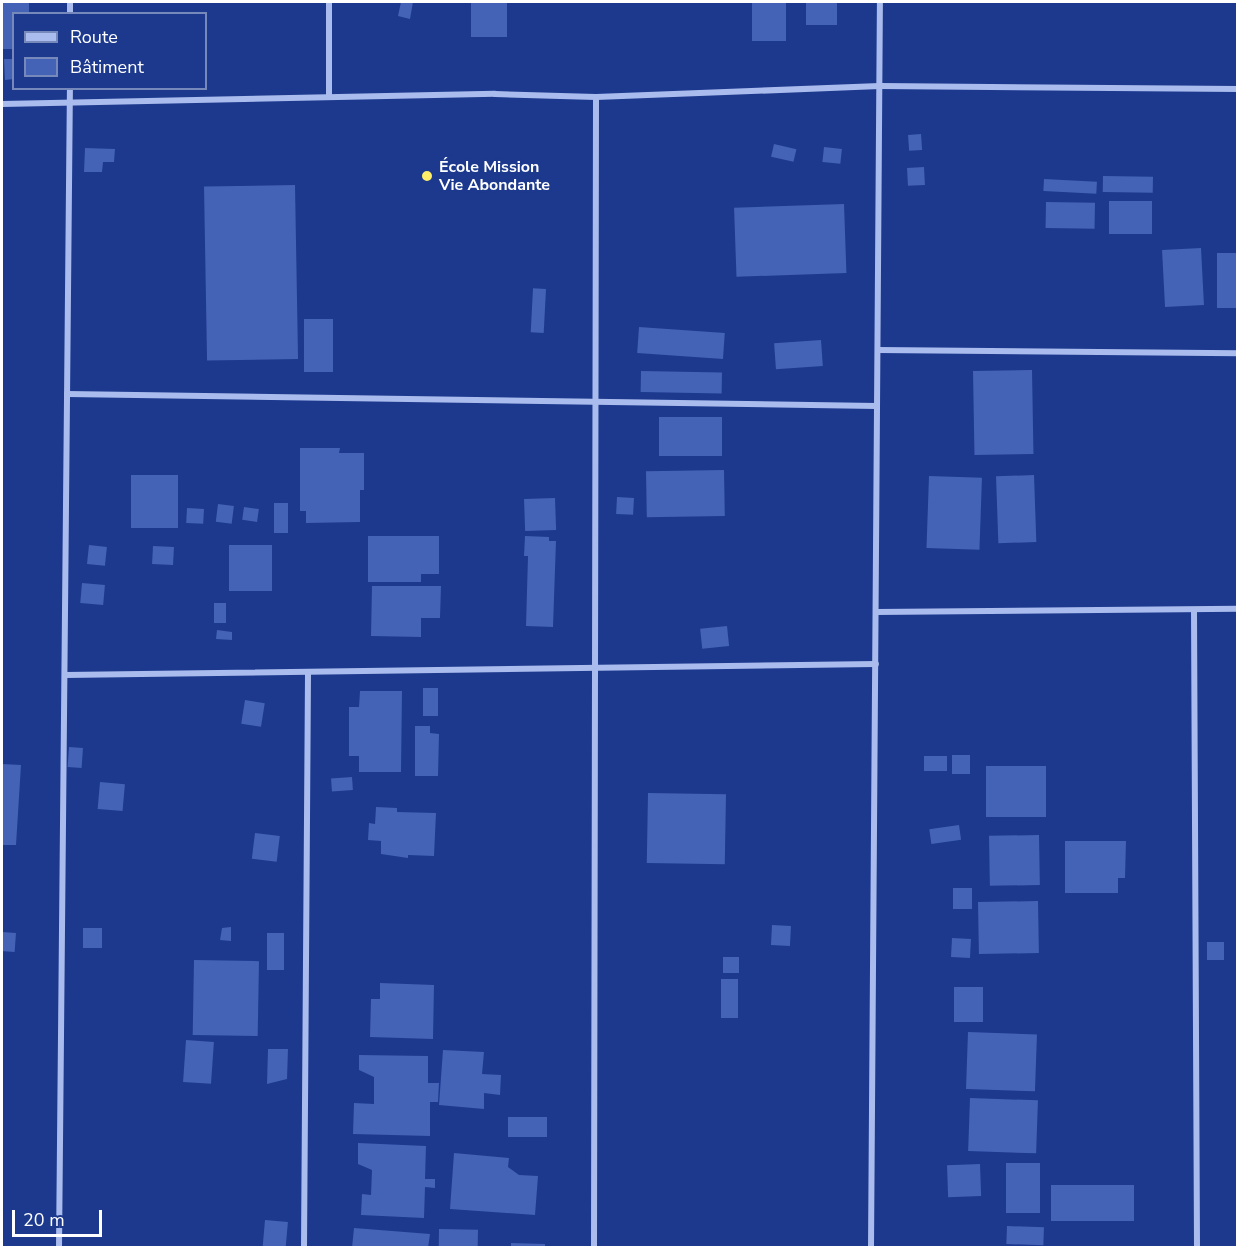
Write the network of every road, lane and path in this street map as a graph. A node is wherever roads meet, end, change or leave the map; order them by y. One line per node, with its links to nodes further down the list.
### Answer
1 (329, 2): 6 (street)
2 (880, 2): 3 (street)
3 (880, 86): 4 (street); 7 (street); 10 (street)
4 (1238, 89)
5 (70, 90): 8 (street)
6 (329, 97): 7 (street); 8 (street)
7 (596, 97): 13 (street)
8 (70, 102): 9 (street); 12 (street)
9 (2, 104)
10 (878, 350): 11 (street); 14 (street)
11 (1238, 353)
12 (67, 394): 13 (street); 21 (street)
13 (596, 402): 14 (street); 19 (street)
14 (877, 406): 17 (street)
15 (1238, 609): 16 (street)
16 (1194, 610): 17 (street); 26 (street)
17 (876, 612): 18 (street)
18 (876, 664): 19 (street); 25 (street)
19 (595, 668): 20 (street); 24 (street)
20 (308, 672): 21 (street); 23 (street)
21 (64, 675): 22 (street)
22 (59, 1248)
23 (304, 1248)
24 (594, 1248)
25 (871, 1248)
26 (1197, 1248)

